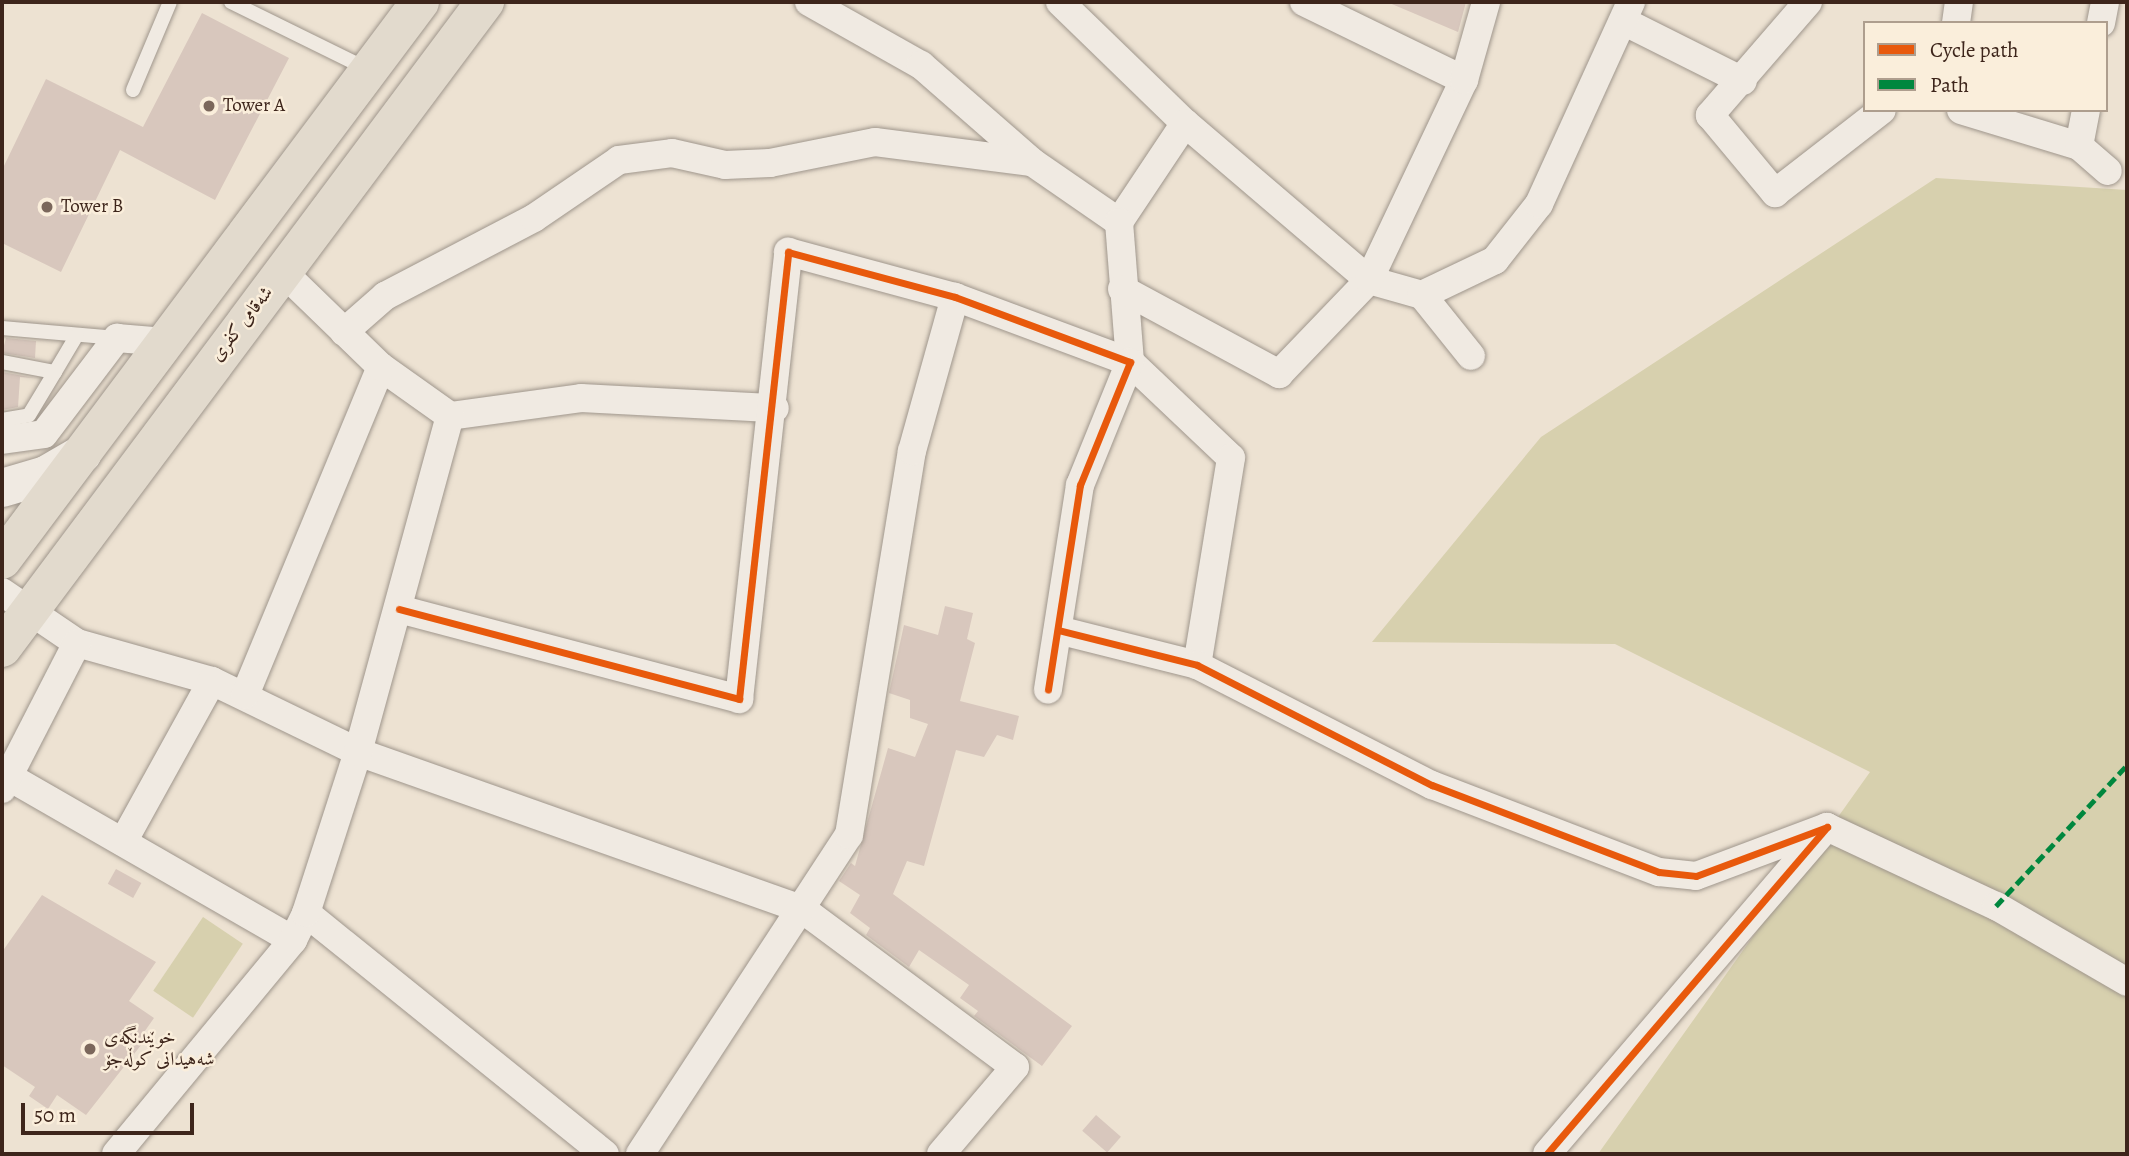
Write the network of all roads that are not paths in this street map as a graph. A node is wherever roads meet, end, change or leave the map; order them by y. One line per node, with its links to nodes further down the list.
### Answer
1 (170, 2): 18 (lane)
2 (231, 2): 15 (lane)
3 (420, 2): 15 (highway)
4 (485, 2): 27 (highway, شەقامی کفری)
5 (809, 2): 24 (street)
6 (1060, 2): 22 (street)
7 (1486, 2): 16 (street)
8 (1808, 2): 17 (street)
9 (1959, 2): 13 (street)
10 (2105, 2): 14 (street)
11 (1312, 4): 16 (street)
12 (1627, 11): 17 (street); 30 (street)
13 (1956, 21)
14 (2101, 21)
15 (370, 70): 36 (highway)
16 (1464, 80): 28 (street)
17 (1743, 81): 19 (street)
18 (133, 90)
19 (1879, 112)
20 (1968, 112): 23 (street)
21 (2086, 112): 23 (street)
22 (1185, 123): 26 (street); 28 (street)
23 (2079, 146): 25 (street)
24 (1032, 162): 26 (street); 33 (street)
25 (2108, 171)
26 (1119, 222): 29 (street)
27 (283, 272): 33 (street); 49 (highway, شەقامی کفری)
28 (1370, 280): 29 (street); 30 (street)
29 (1122, 289): 39 (street)
30 (1422, 295): 37 (street)
31 (955, 297): 39 (street); 42 (street); 62 (street)
32 (2, 328): 34 (lane)
33 (344, 332): 40 (street)
34 (77, 335): 35 (lane); 41 (lane)
35 (117, 338): 36 (street); 45 (street)
36 (165, 342): 46 (highway)
37 (1471, 356)
38 (2, 362): 41 (lane)
39 (1130, 362): 51 (street); 54 (street)
40 (381, 367): 43 (street); 57 (street)
41 (55, 372): 44 (lane)
42 (775, 408): 43 (street); 50 (street)
43 (450, 416): 50 (street)
44 (2, 420)
45 (2, 440)
46 (82, 454): 47 (main road); 48 (highway)
47 (2, 488)
48 (2, 560)
49 (15, 599): 52 (street); 53 (highway, شەقامی کفری)
50 (399, 609): 58 (street)
51 (1058, 629): 54 (street); 56 (street)
52 (77, 643): 55 (street); 59 (street)
53 (2, 648)
54 (1197, 665): 60 (street)
55 (212, 681): 57 (street); 61 (street)
56 (1048, 690)
57 (245, 695): 58 (street)
58 (358, 752): 62 (street); 63 (street)
59 (6, 783): 61 (street)
60 (1827, 827): 65 (street); 70 (street)
61 (123, 842): 64 (street)
62 (802, 909): 68 (street); 69 (street)
63 (306, 913): 64 (street); 67 (street)
64 (293, 940): 66 (street)
65 (2127, 982)
66 (116, 1154)
67 (605, 1154)
68 (640, 1154)
69 (941, 1154)
70 (1547, 1154)

